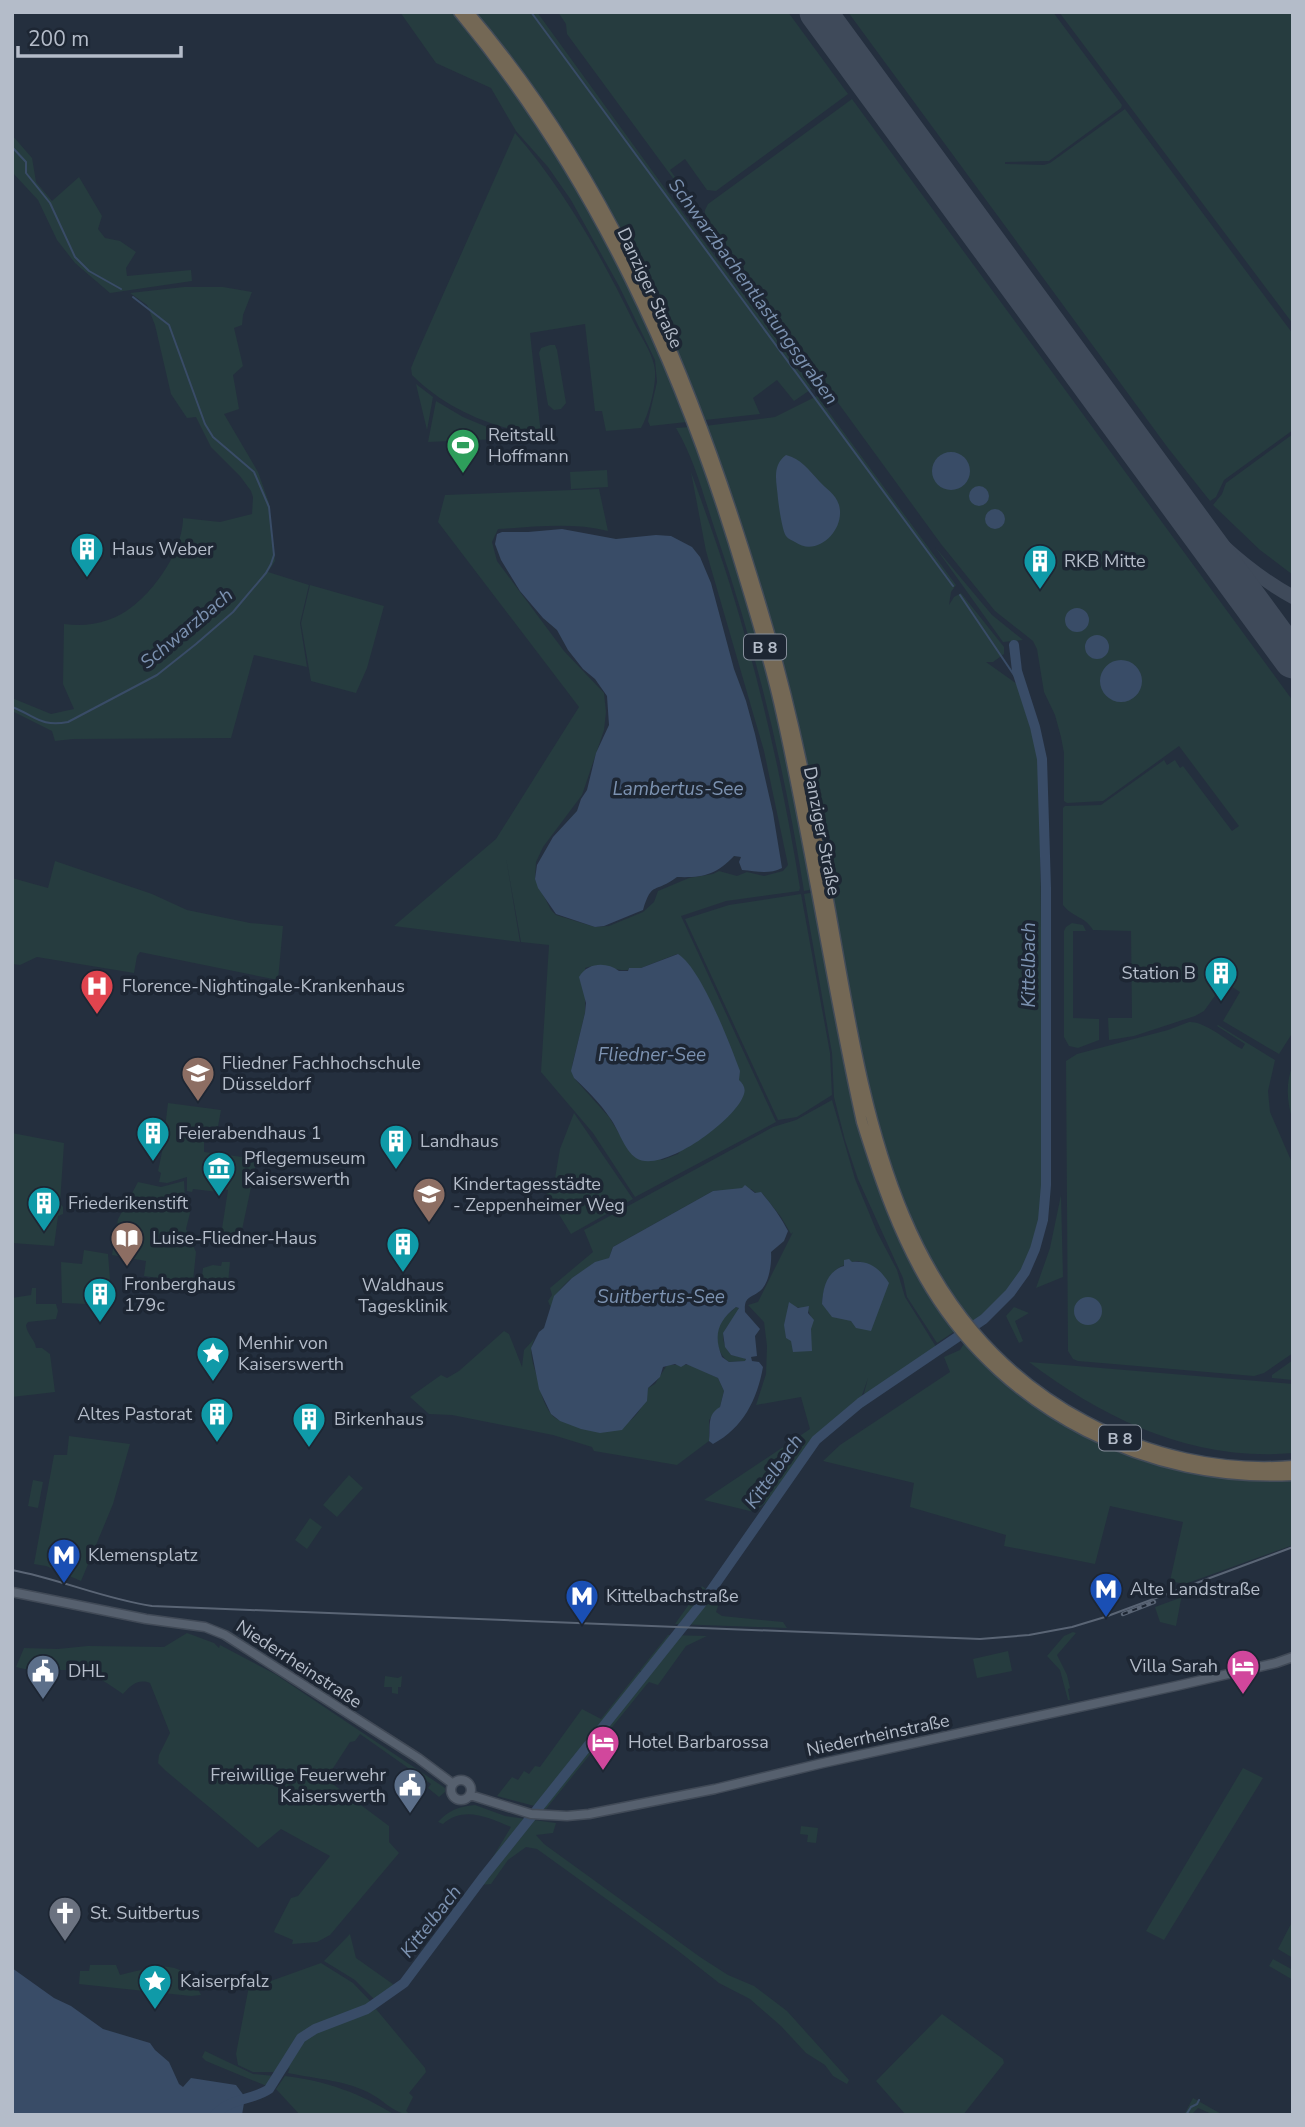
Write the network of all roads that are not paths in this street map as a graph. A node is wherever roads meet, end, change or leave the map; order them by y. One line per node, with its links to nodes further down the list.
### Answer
1 (459, 12): 3 (highway, Danziger Straße / B 8)
2 (468, 12): 3 (highway, Danziger Straße / B 8)
3 (960, 1323): 4 (highway, Danziger Straße / B 8)
4 (974, 1339): 5 (highway, Danziger Straße / B 8); 6 (highway, Danziger Straße / B 8)
5 (1293, 1466)
6 (1293, 1475)
7 (12, 1592): 9 (main road, Niederrheinstraße)
8 (1293, 1657): 10 (main road, Niederrheinstraße)
9 (453, 1784): 10 (main road, Niederrheinstraße); 10 (main road, Niederrheinstraße)
10 (470, 1795)

